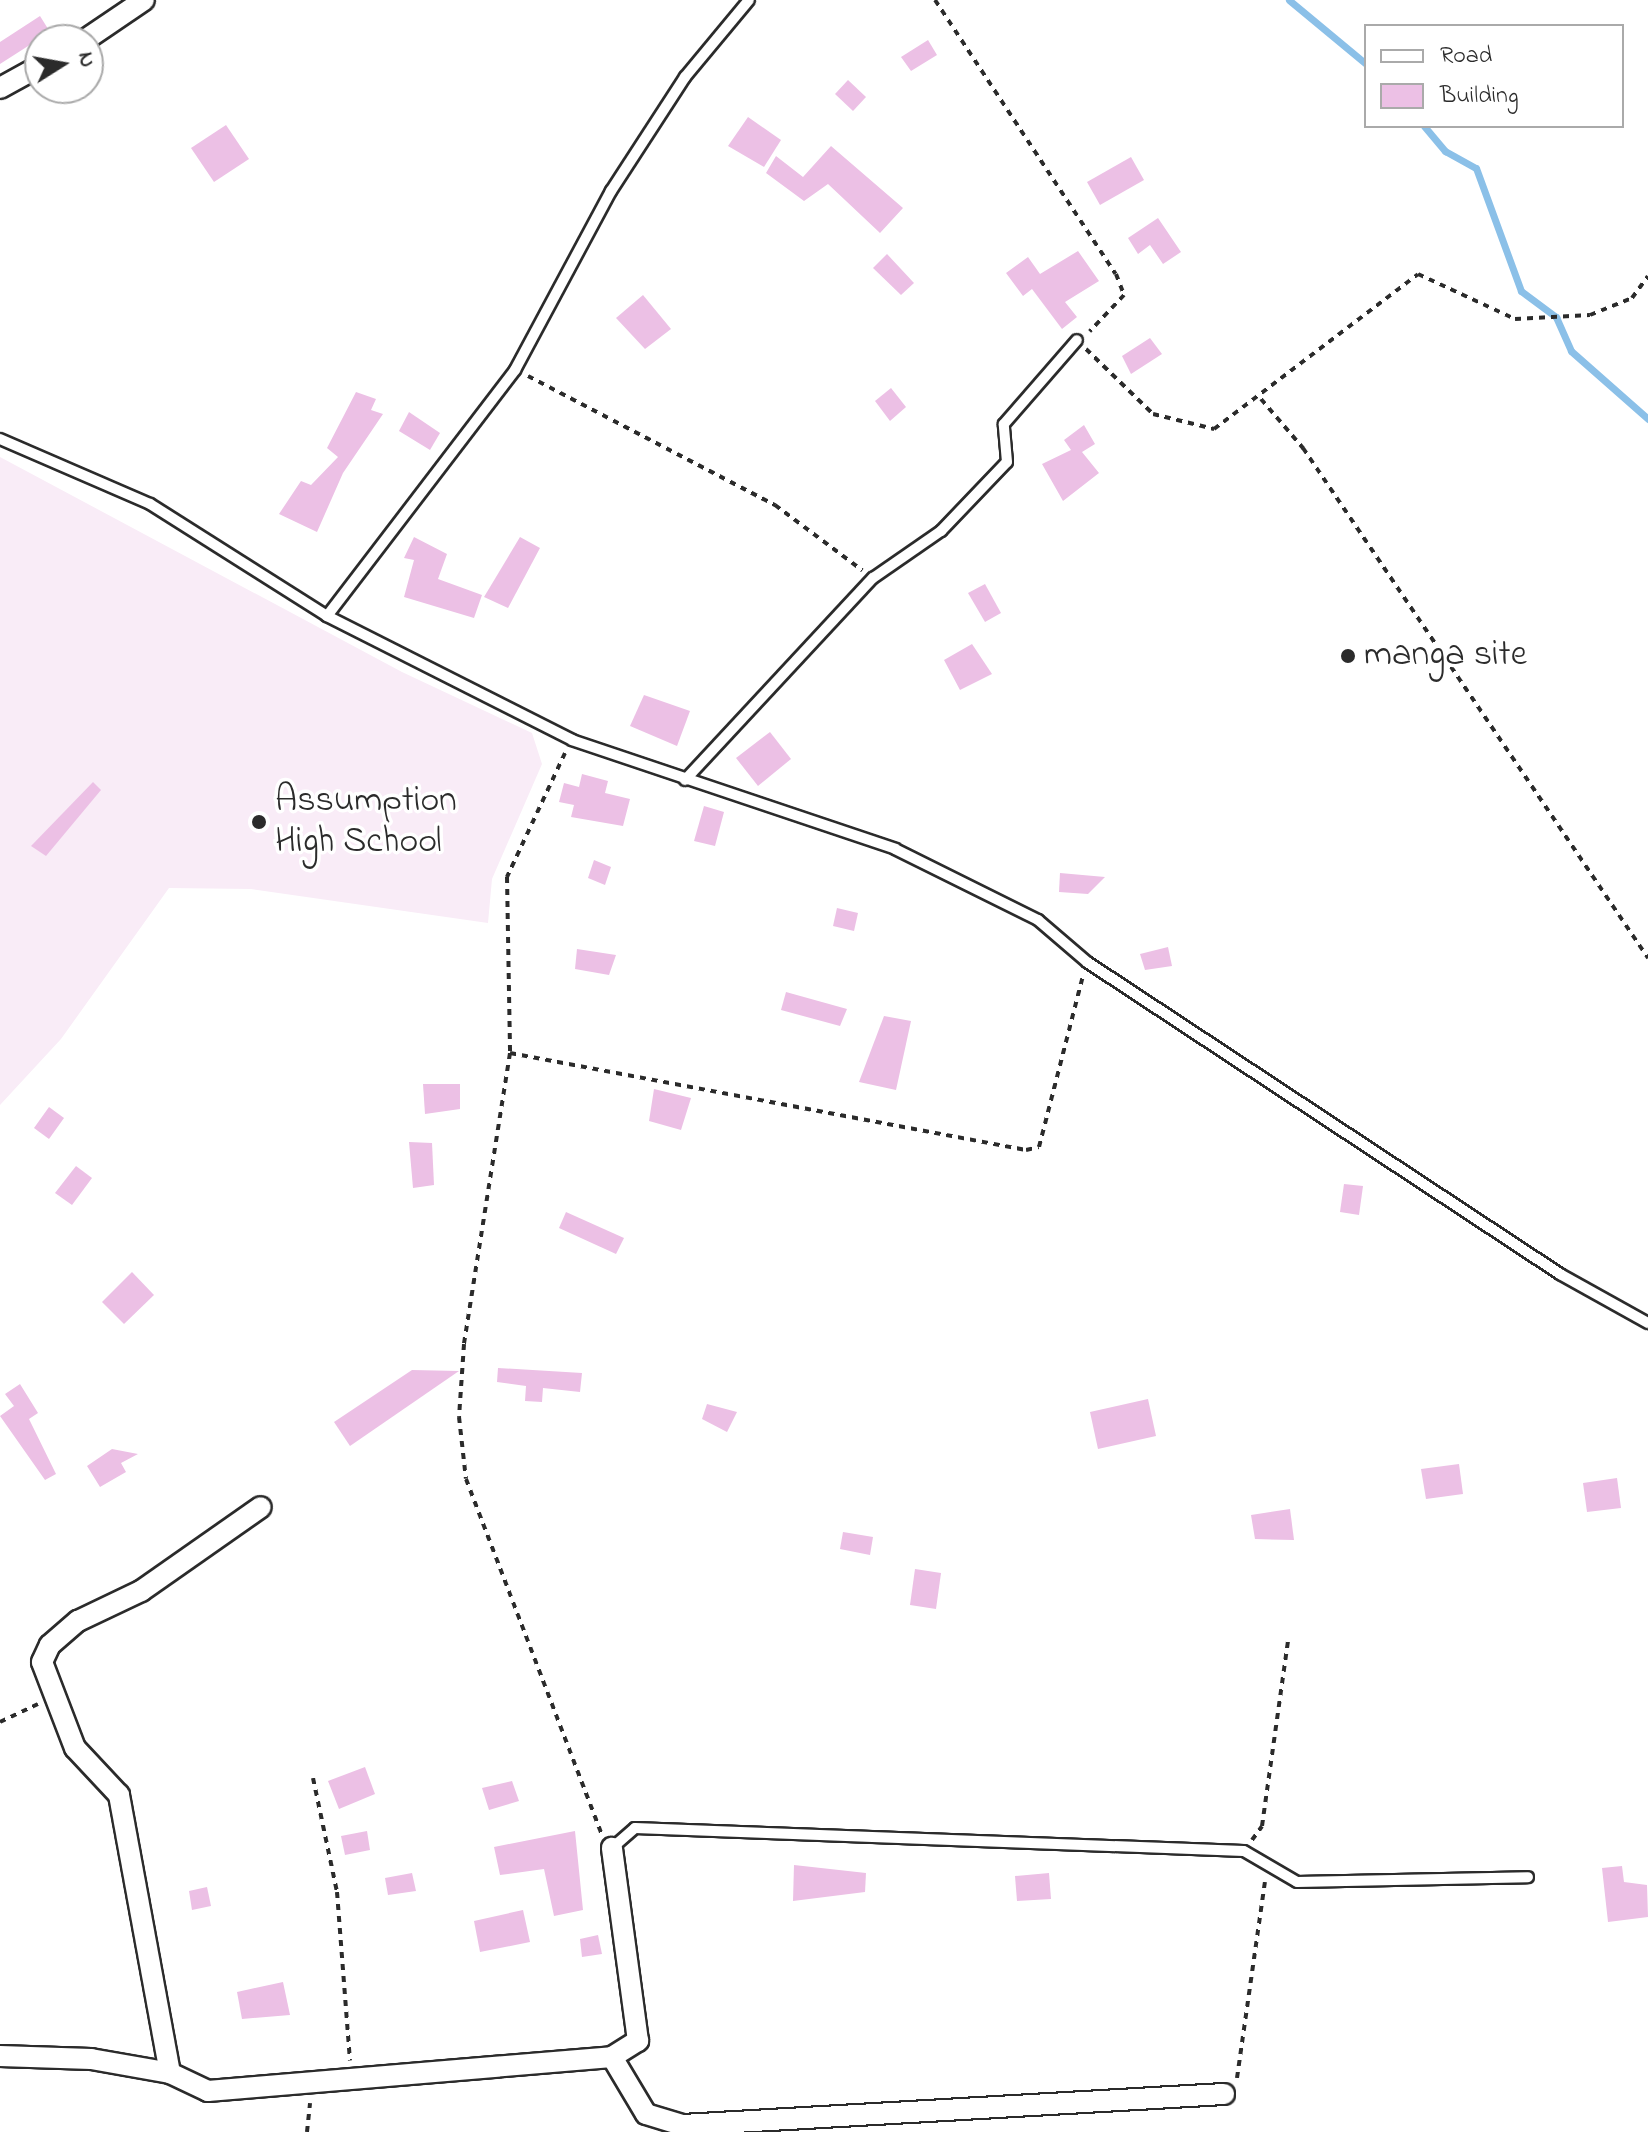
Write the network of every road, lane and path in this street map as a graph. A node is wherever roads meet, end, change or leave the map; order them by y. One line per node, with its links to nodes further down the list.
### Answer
1 (144, 0): 4 (street)
2 (749, 0): 9 (lane)
3 (935, 0): 8 (path)
4 (104, 27)
5 (24, 75): 6 (street)
6 (0, 88)
7 (1648, 276): 10 (path)
8 (1077, 340): 10 (path); 12 (lane)
9 (515, 370): 12 (path); 13 (lane)
10 (1261, 399): 16 (path)
11 (0, 439): 13 (lane)
12 (873, 578): 15 (lane)
13 (327, 616): 14 (lane)
14 (572, 740): 15 (lane); 18 (path)
15 (685, 780): 17 (lane)
16 (1648, 958)
17 (1087, 962): 18 (path); 19 (lane)
18 (510, 1053): 25 (path)
19 (1648, 1323)
20 (261, 1507): 22 (street)
21 (1288, 1642): 26 (path)
22 (55, 1696): 23 (path); 31 (street)
23 (0, 1722)
24 (313, 1778): 32 (path)
25 (612, 1848): 26 (lane); 30 (street)
26 (1244, 1851): 27 (lane)
27 (1268, 1868): 28 (lane); 34 (path)
28 (1528, 1877)
29 (0, 2056): 31 (street)
30 (612, 2057): 32 (street); 34 (street)
31 (170, 2073): 33 (street)
32 (351, 2083): 33 (street)
33 (311, 2086): 35 (path)
34 (1224, 2094)
35 (307, 2132)

